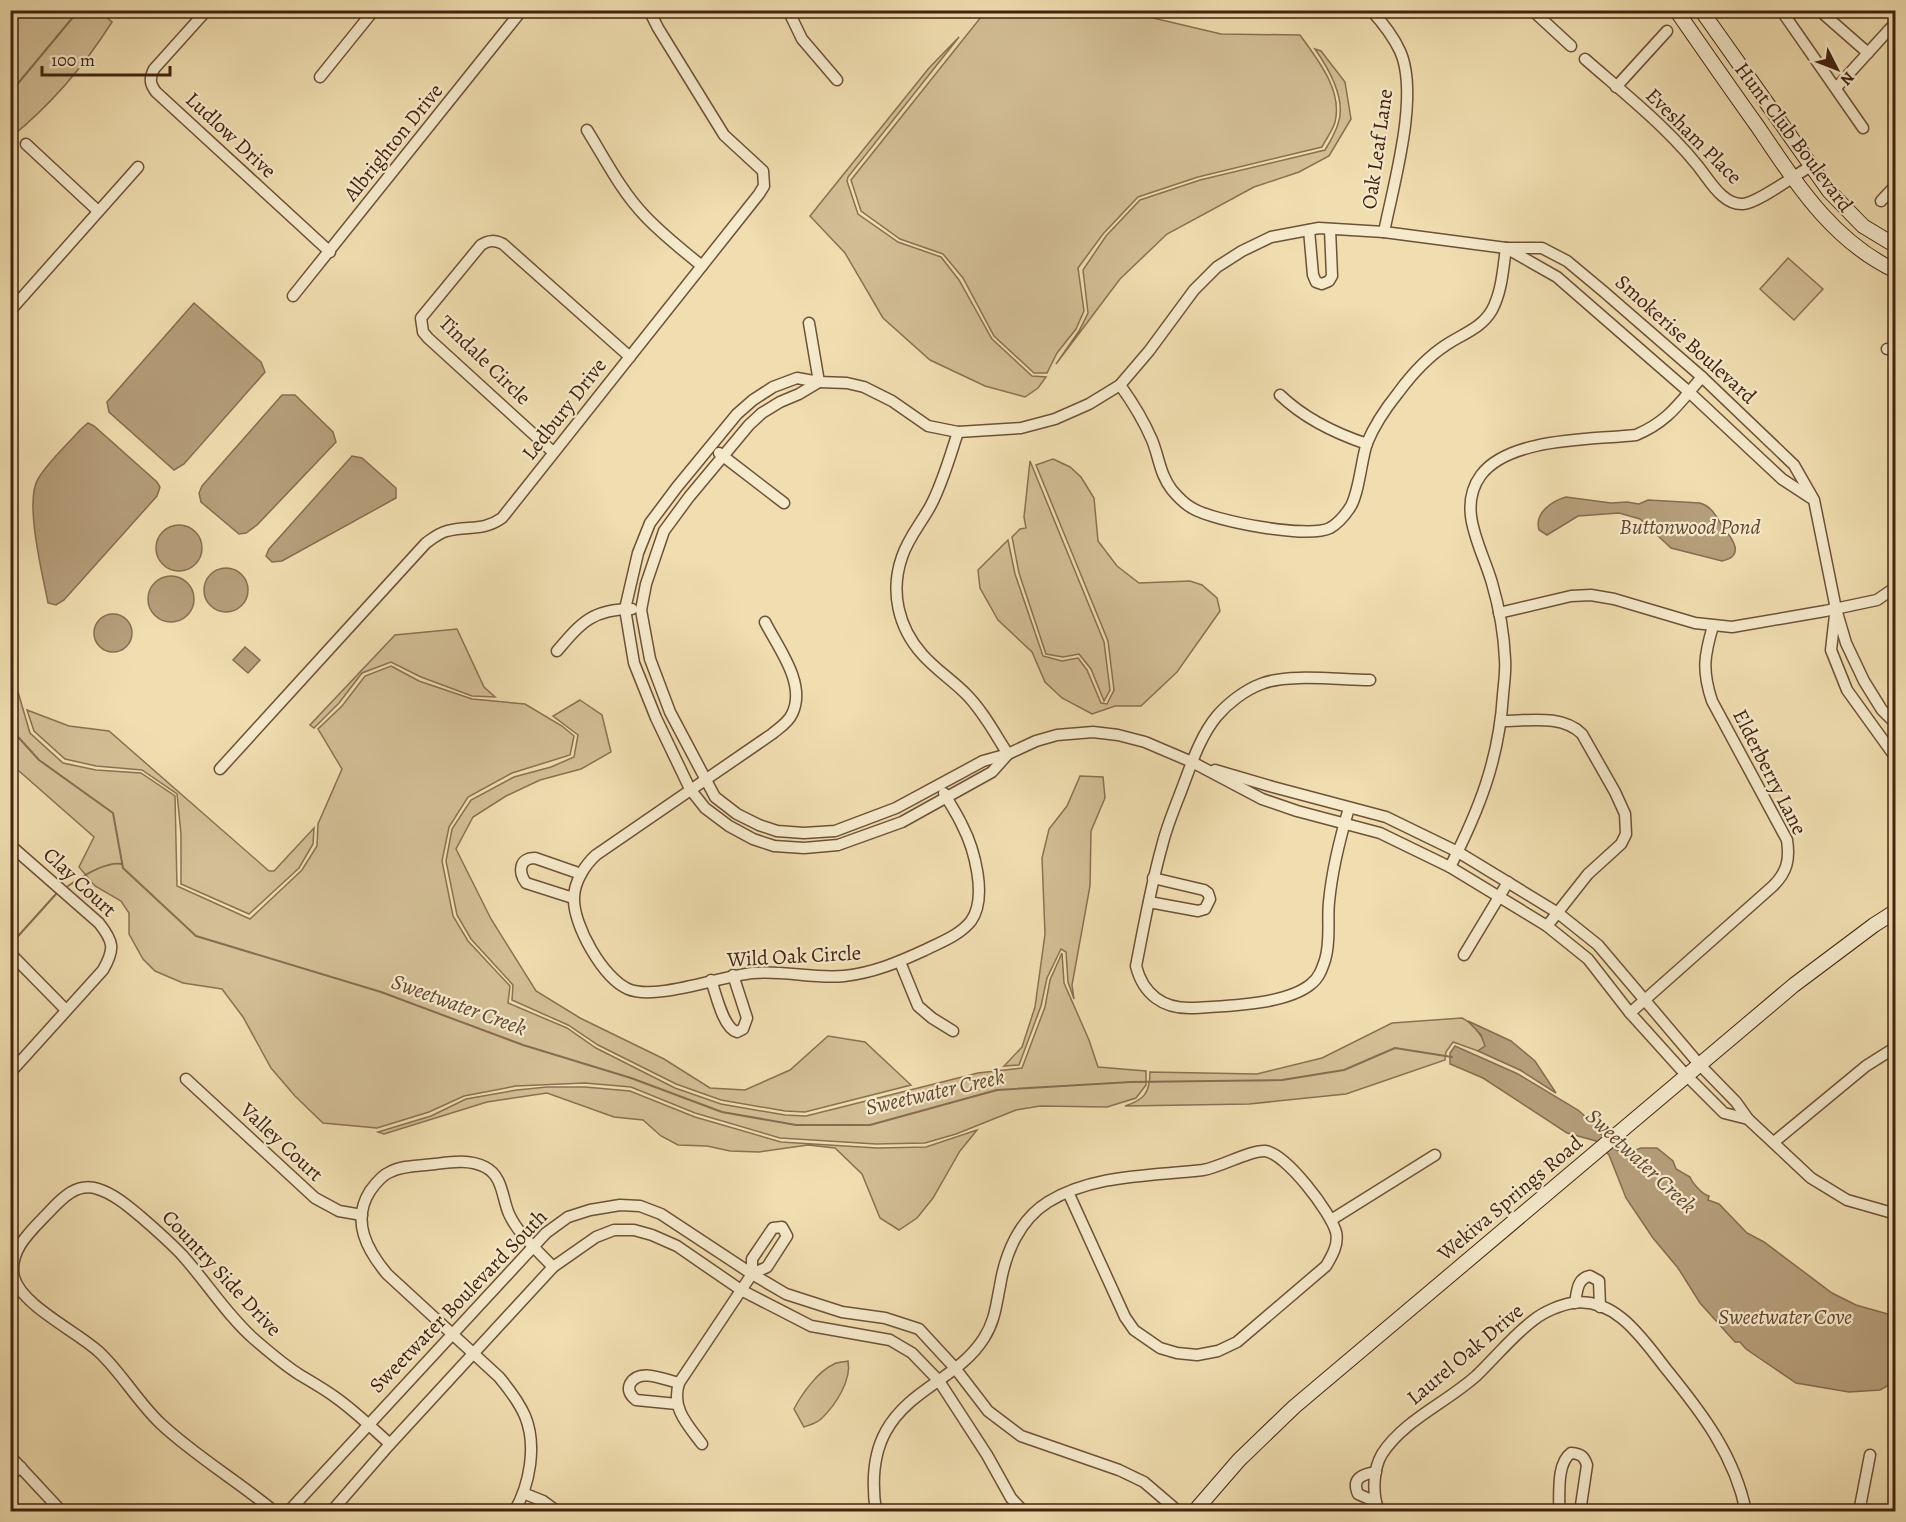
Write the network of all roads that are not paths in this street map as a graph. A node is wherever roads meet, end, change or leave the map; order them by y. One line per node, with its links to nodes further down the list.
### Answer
1 (207, 10): 35 (street, Ludlow Drive)
2 (374, 10): 17 (street)
3 (522, 10): 35 (street, Albrighton Drive)
4 (650, 10): 36 (street, Ledbury Drive)
5 (788, 10): 18 (street)
6 (1371, 10): 32 (street, Oak Leaf Lane)
7 (1676, 10): 26 (main road, Hunt Club Boulevard)
8 (1701, 10): 24 (main road, Hunt Club Boulevard)
9 (1781, 10): 20 (street)
10 (1820, 10): 15 (street)
11 (1536, 12): 14 (street)
12 (1896, 22): 15 (street)
13 (1667, 32): 19 (street, Evesham Place)
14 (1571, 46)
15 (1868, 53): 20 (street)
16 (1585, 59): 19 (street, Evesham Place)
17 (320, 77)
18 (837, 80)
19 (1616, 87): 26 (street, Evesham Place)
20 (1836, 88): 21 (street)
21 (1863, 128)
22 (587, 130): 36 (street)
23 (26, 144): 29 (street)
24 (1811, 166): 26 (street, Evesham Place); 33 (main road, Hunt Club Boulevard)
25 (138, 167): 29 (street)
26 (1792, 177): 37 (main road, Hunt Club Boulevard)
27 (1896, 185): 28 (street)
28 (1881, 201)
29 (98, 212): 41 (street)
30 (1330, 229): 31 (street, Smokerise Boulevard); 31 (street); 32 (street, Smokerise Boulevard)
31 (1309, 230): 46 (street, Smokerise Boulevard)
32 (1384, 232): 34 (street, Smokerise Boulevard)
33 (1896, 246)
34 (1506, 248): 38 (street, Smokerise Boulevard); 40 (street, Smokerise Boulevard); 50 (street)
35 (330, 252): 39 (street, Albrighton Drive)
36 (702, 266): 43 (street, Ledbury Drive)
37 (1896, 271)
38 (1604, 291): 40 (street); 44 (street, Smokerise Boulevard)
39 (293, 296)
40 (1591, 306): 47 (street, Smokerise Boulevard)
41 (10, 311)
42 (809, 323): 45 (street)
43 (630, 357): 52 (street, Ledbury Drive); 52 (street, Tindale Circle)
44 (1701, 377): 47 (street); 54 (street, Smokerise Boulevard)
45 (819, 382): 49 (street, Smokerise Boulevard); 51 (street, Smokerise Boulevard); 53 (street)
46 (1120, 385): 49 (street, Smokerise Boulevard); 50 (street)
47 (1689, 392): 54 (street, Smokerise Boulevard); 60 (street)
48 (1280, 395): 50 (street)
49 (958, 432): 69 (street)
50 (1367, 444)
51 (712, 447): 53 (street); 57 (street, Smokerise Boulevard)
52 (554, 452): 72 (street, Ledbury Drive)
53 (724, 457): 55 (street); 58 (street)
54 (1814, 500): 59 (street, Smokerise Boulevard)
55 (784, 503)
56 (1896, 587): 59 (street)
57 (625, 609): 58 (street); 63 (street); 75 (street, Smokerise Boulevard)
58 (641, 610): 73 (street)
59 (1831, 610): 62 (street); 65 (street, Smokerise Boulevard); 66 (street, Smokerise Boulevard)
60 (1499, 613): 62 (street); 67 (street)
61 (765, 622): 73 (street)
62 (1713, 626): 98 (street, Elderberry Lane)
63 (557, 651)
64 (1370, 680): 71 (street)
65 (1875, 699): 66 (street); 68 (street, Smokerise Boulevard)
66 (1860, 710): 70 (street, Smokerise Boulevard)
67 (1502, 721): 82 (street); 91 (street)
68 (1896, 724)
69 (1008, 754): 71 (street); 74 (street); 76 (street, Smokerise Boulevard)
70 (1896, 758)
71 (1192, 762): 77 (street); 78 (street); 85 (street)
72 (220, 769)
73 (705, 779): 75 (street); 79 (street)
74 (939, 785): 76 (street, Wild Oak Circle); 79 (street)
75 (690, 789): 81 (street, Smokerise Boulevard); 84 (street)
76 (946, 798): 81 (street, Smokerise Boulevard); 95 (street, Wild Oak Circle)
77 (1349, 808): 78 (street); 82 (street)
78 (1344, 824): 83 (street); 89 (street)
79 (835, 831): 81 (street)
80 (10, 844): 99 (street, Clay Court)
81 (838, 845)
82 (1458, 852): 83 (street); 86 (street)
83 (1450, 867): 87 (street)
84 (581, 874): 88 (street); 88 (street)
85 (1153, 878): 89 (street); 89 (street)
86 (1508, 882): 87 (street); 91 (street)
87 (1499, 897): 92 (street); 94 (street)
88 (573, 898): 97 (street, Wild Oak Circle)
89 (1149, 902)
90 (1896, 911): 103 (main road, Wekiva Springs Road)
91 (1558, 913): 92 (street); 98 (street)
92 (1547, 926): 100 (street)
93 (10, 953): 99 (street)
94 (1464, 955)
95 (900, 962): 96 (street, Wild Oak Circle); 101 (street)
96 (733, 975): 97 (street, Wild Oak Circle); 97 (street)
97 (711, 980)
98 (1645, 1000): 100 (street, Elderberry Lane); 103 (street)
99 (66, 1010): 104 (street, Clay Court)
100 (1630, 1013): 105 (street)
101 (953, 1031)
102 (1896, 1047): 108 (street)
103 (1699, 1064): 105 (main road, Wekiva Springs Road); 107 (street)
104 (10, 1072)
105 (1686, 1075): 107 (street); 145 (main road, Wekiva Springs Road)
106 (186, 1079): 112 (street, Valley Court)
107 (1748, 1119): 108 (street)
108 (1774, 1142): 111 (street)
109 (1435, 1155): 113 (street)
110 (1068, 1192): 113 (street); 113 (street); 122 (street)
111 (1896, 1214)
112 (362, 1215): 114 (street); 120 (street)
113 (1331, 1220)
114 (534, 1246): 115 (street); 116 (street, Sweetwater Boulevard South); 120 (street, Sweetwater Boulevard South)
115 (553, 1267): 117 (street); 121 (street)
116 (752, 1274): 117 (street); 122 (street, Sweetwater Boulevard South)
117 (741, 1290): 123 (street); 124 (street)
118 (1575, 1303): 119 (street, Laurel Oak Drive); 119 (street); 132 (street, Laurel Oak Drive)
119 (1600, 1306): 148 (street, Laurel Oak Drive)
120 (453, 1334): 121 (street); 126 (street, Sweetwater Boulevard South)
121 (475, 1354): 127 (street); 134 (street)
122 (955, 1368): 123 (street); 144 (street, Sweetwater Boulevard South)
123 (939, 1381): 142 (street); 143 (street)
124 (679, 1383): 125 (street); 125 (street)
125 (677, 1404): 128 (street)
126 (367, 1424): 127 (street, Country Side Drive); 137 (street, Country Side Drive); 138 (street, Sweetwater Boulevard South)
127 (390, 1444): 139 (street)
128 (702, 1444)
129 (1870, 1455): 149 (street)
130 (10, 1456): 131 (street)
131 (21, 1467): 133 (street); 136 (street)
132 (1376, 1472): 135 (street, Laurel Oak Drive); 135 (street)
133 (10, 1476)
134 (523, 1493): 140 (street); 141 (street)
135 (1377, 1507)
136 (62, 1512)
137 (275, 1512)
138 (288, 1512)
139 (331, 1512)
140 (514, 1512)
141 (558, 1512)
142 (876, 1512)
143 (1024, 1512)
144 (1179, 1512)
145 (1194, 1512)
146 (1559, 1512): 147 (street)
147 (1580, 1512)
148 (1746, 1512)
149 (1858, 1512)

